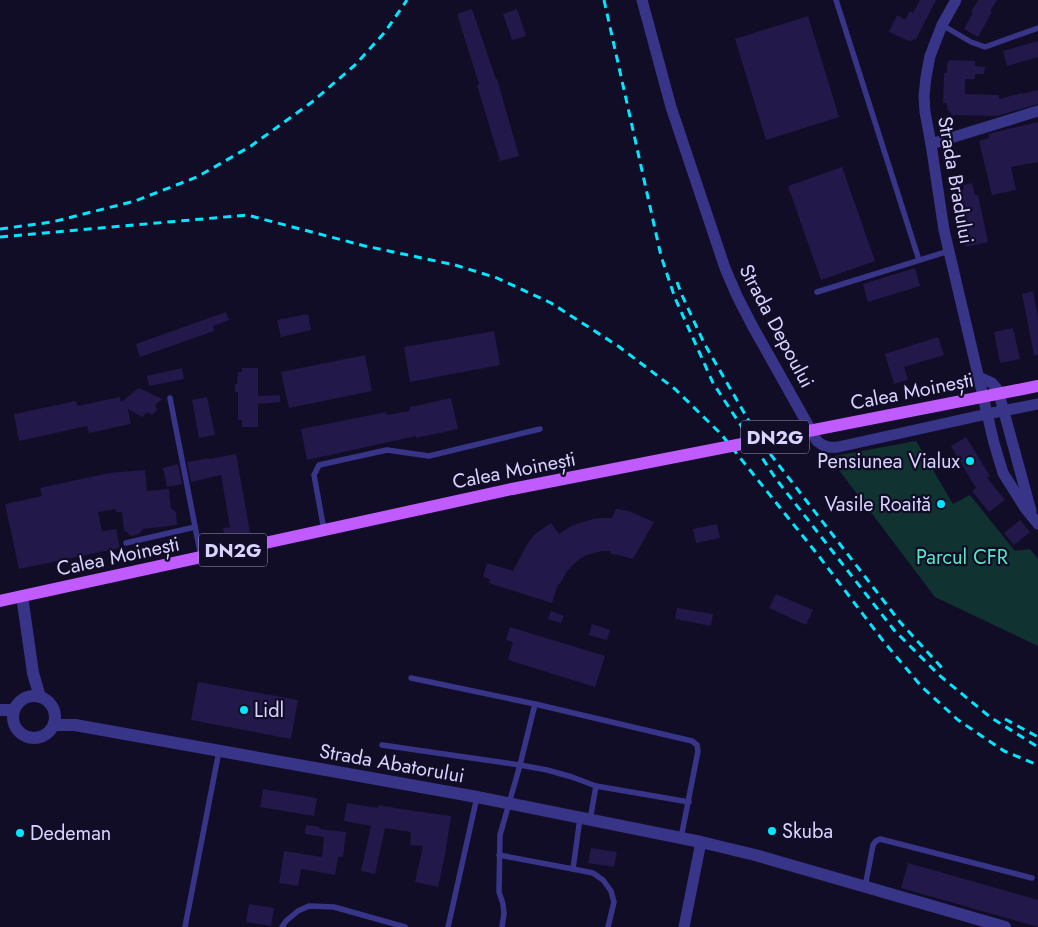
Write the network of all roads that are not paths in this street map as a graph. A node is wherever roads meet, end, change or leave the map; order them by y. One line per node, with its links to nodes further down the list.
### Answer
1 (642, 0): 16 (street, Strada Depoului)
2 (836, 0): 9 (lane)
3 (956, 0): 4 (street, Strada Bradului)
4 (942, 25): 5 (lane); 7 (street, Strada Bradului)
5 (1038, 28)
6 (1038, 111): 7 (street)
7 (931, 144): 8 (street, Strada Bradului)
8 (949, 251): 9 (lane); 11 (street, Strada Bradului)
9 (919, 260): 10 (lane)
10 (817, 292)
11 (978, 374): 15 (street); 16 (street, Strada Bradului)
12 (1038, 386): 20 (main road, Calea Moinești / DN2G, bridge)
13 (170, 398): 19 (lane)
14 (1038, 404): 15 (street, Strada Depoului)
15 (1003, 411): 16 (street, Strada Depoului); 18 (street)
16 (987, 414): 18 (street, Strada Bradului)
17 (540, 429): 20 (lane)
18 (1035, 521)
19 (195, 527): 21 (lane); 22 (lane)
20 (324, 530): 22 (main road, Calea Moinești / DN2G)
21 (126, 543)
22 (202, 557): 23 (main road, Calea Moinești / DN2G)
23 (22, 596): 24 (main road, Calea Moinești / DN2G); 26 (street)
24 (0, 601)
25 (411, 678): 27 (lane)
26 (35, 697): 29 (street); 31 (street)
27 (534, 704): 34 (lane); 37 (lane)
28 (0, 710): 29 (street)
29 (14, 716): 30 (street); 31 (street)
30 (0, 717)
31 (55, 720): 33 (street, Strada Abatorului)
32 (382, 745): 34 (lane)
33 (219, 751): 36 (street, Strada Abatorului); 46 (lane)
34 (520, 765): 35 (lane); 38 (lane)
35 (596, 786): 37 (lane); 39 (lane)
36 (477, 798): 38 (street, Strada Abatorului); 49 (lane)
37 (689, 802): 40 (lane)
38 (509, 804): 39 (street, Strada Abatorului); 42 (lane)
39 (585, 819): 40 (street, Strada Abatorului); 43 (lane)
40 (681, 838): 41 (street, Strada Abatorului)
41 (701, 842): 45 (street, Strada Abatorului); 52 (street)
42 (499, 855): 43 (lane); 50 (lane)
43 (573, 869): 51 (lane)
44 (1032, 878): 45 (lane)
45 (865, 886): 53 (street, Strada Abatorului)
46 (185, 927)
47 (282, 927): 48 (lane)
48 (405, 927)
49 (448, 927)
50 (502, 927)
51 (608, 927)
52 (684, 927)
53 (1005, 927)

